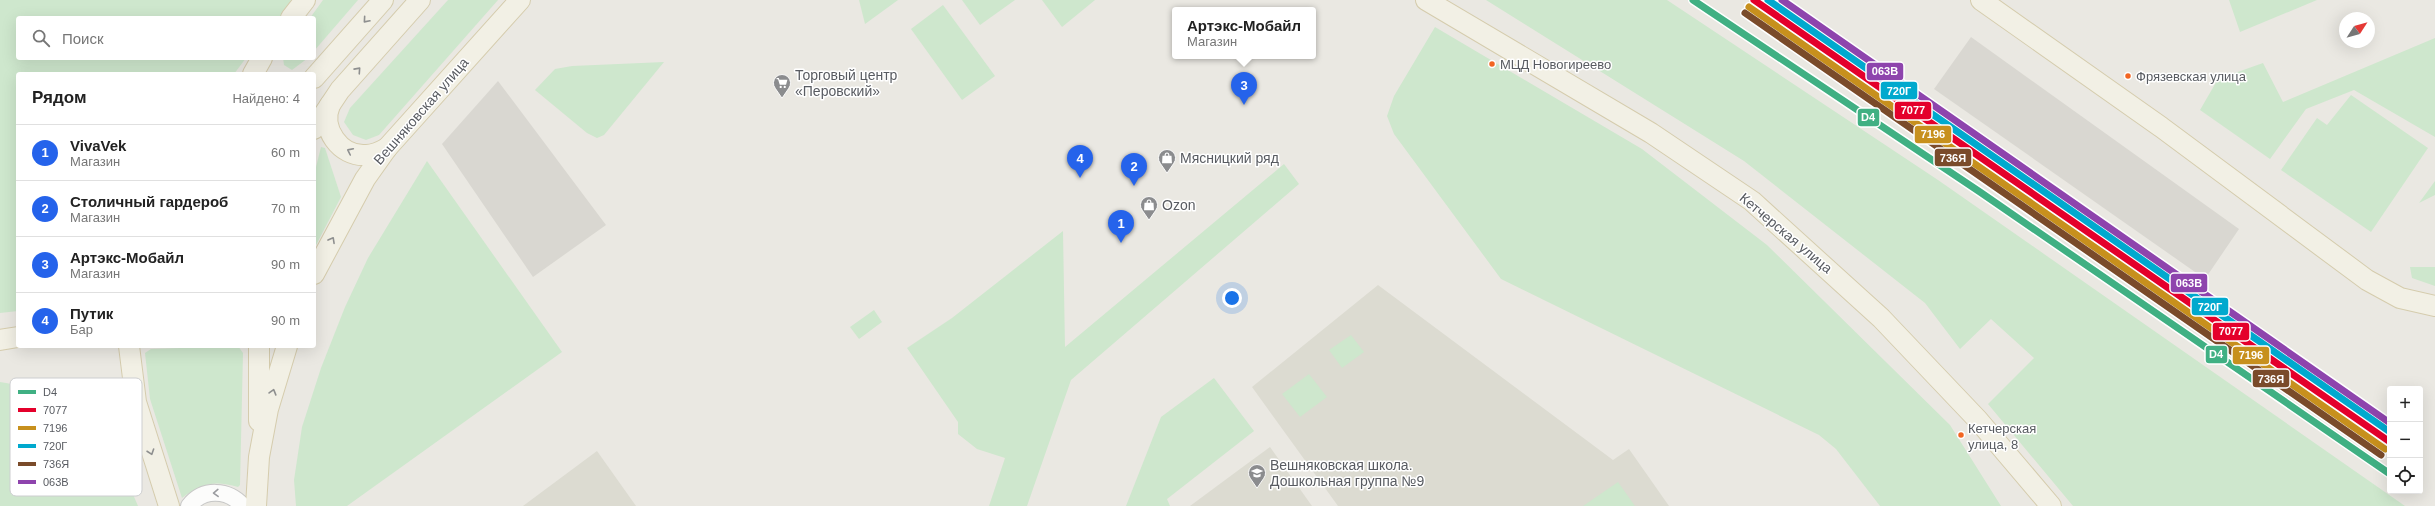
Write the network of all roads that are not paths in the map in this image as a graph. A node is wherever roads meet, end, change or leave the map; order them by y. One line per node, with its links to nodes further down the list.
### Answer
1 (305, 0): 7 (main road)
2 (383, 0): 8 (main road, one-way to 8)
3 (420, 0): 15 (main road, one-way to 3)
4 (520, 0): 17 (main road, Вешняковская улица)
5 (1426, 0): 32 (main road, Кетчерская улица)
6 (1981, 0): 19 (main road)
7 (293, 16)
8 (349, 40): 13 (main road); 14 (main road)
9 (261, 60): 11 (main road)
10 (268, 60): 12 (main road)
11 (254, 72)
12 (272, 72)
13 (314, 72)
14 (316, 76)
15 (332, 99): 16 (main road); 17 (main road, one-way to 15)
16 (316, 126)
17 (382, 155): 18 (main road, Вешняковская улица, one-way to 17)
18 (316, 270)
19 (2435, 306)
20 (16, 337): 21 (main road)
21 (0, 340)
22 (129, 348): 25 (main road, one-way to 25)
23 (259, 348): 27 (main road)
24 (286, 348): 27 (main road, one-way to 24)
25 (133, 378)
26 (142, 421): 28 (main road, one-way to 28)
27 (259, 457): 31 (main road)
28 (169, 506)
29 (189, 506): 30 (street, one-way to 29)
30 (243, 506)
31 (256, 506)
32 (2051, 506)

